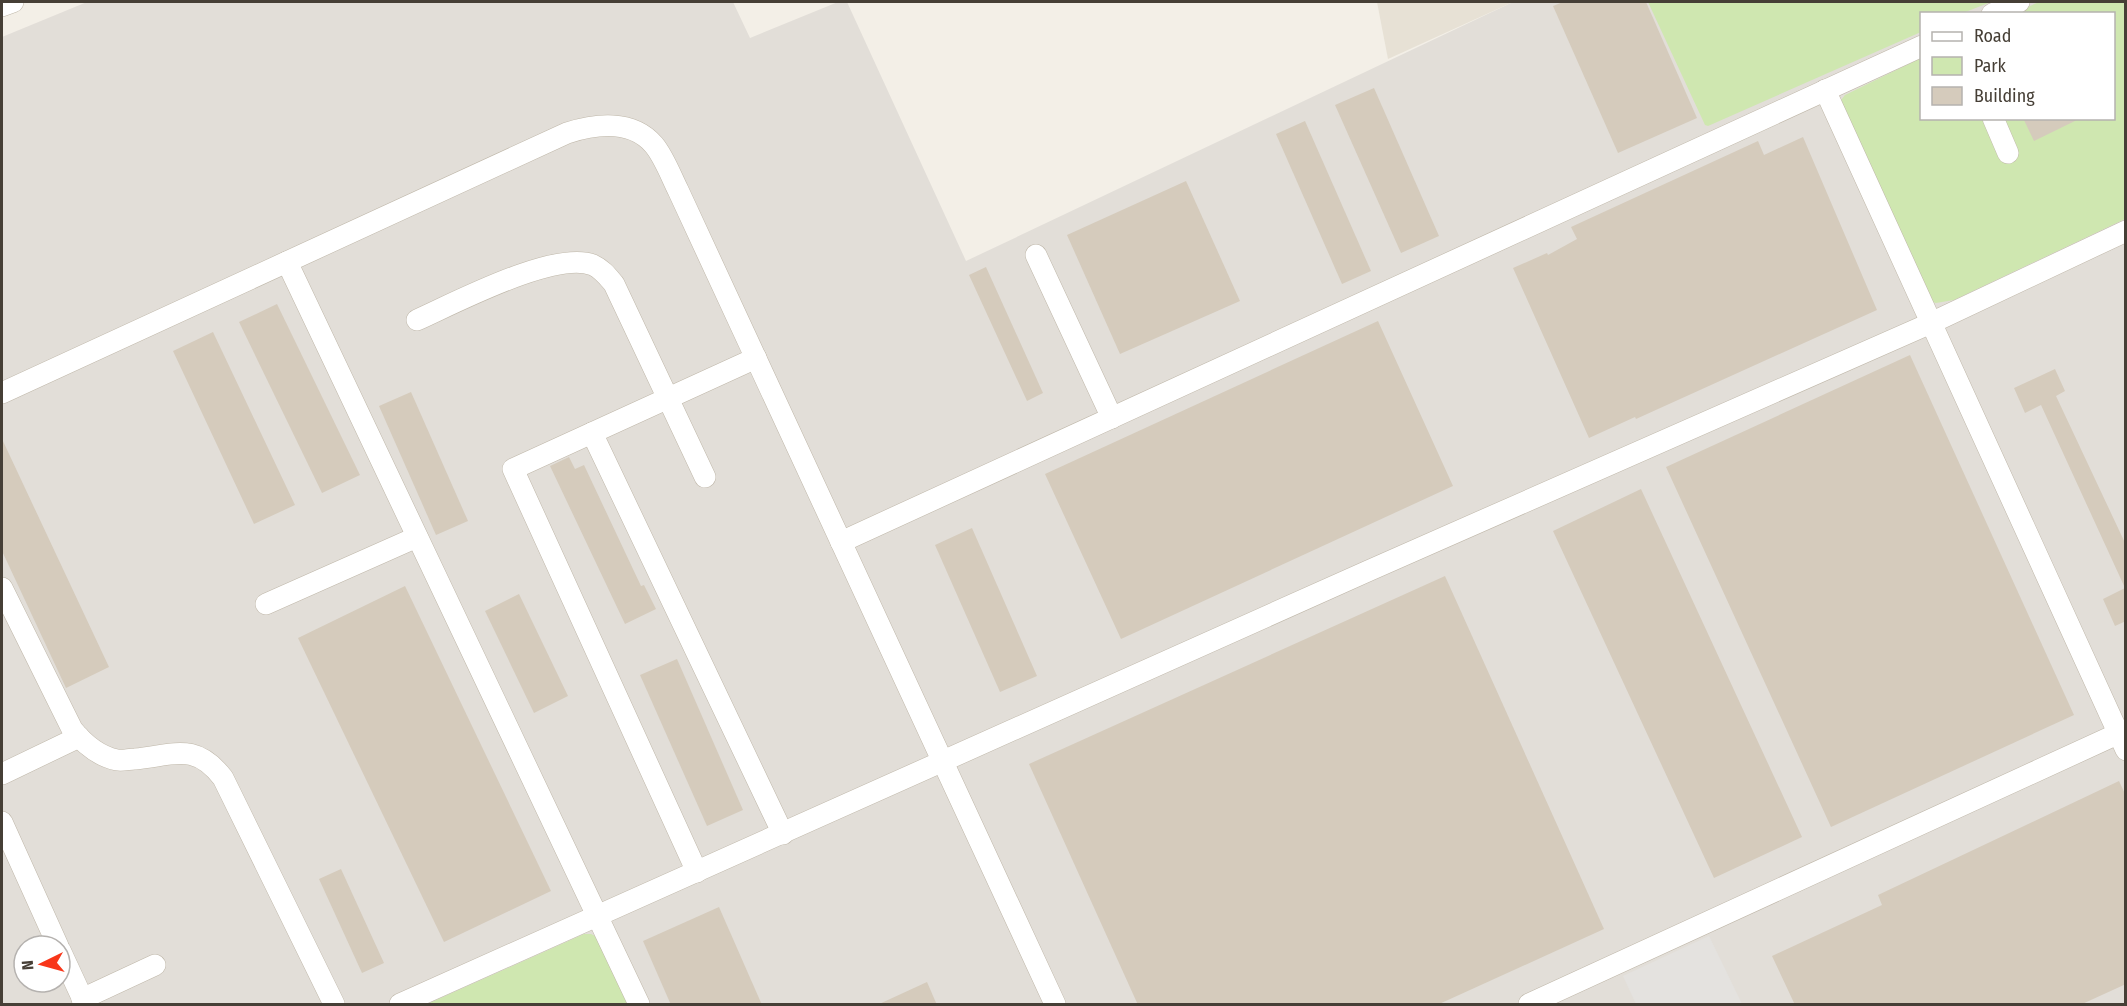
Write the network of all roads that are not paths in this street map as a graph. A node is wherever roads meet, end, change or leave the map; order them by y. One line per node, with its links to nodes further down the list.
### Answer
1 (13, 2): 3 (street)
2 (2019, 2): 4 (street)
3 (2, 6)
4 (1996, 12)
5 (1920, 47): 6 (street)
6 (1825, 90): 13 (street); 17 (street)
7 (1994, 120): 8 (street)
8 (2008, 153)
9 (2126, 231): 13 (street)
10 (1036, 255): 17 (street)
11 (287, 262): 14 (street); 15 (street); 20 (street)
12 (417, 320): 16 (street)
13 (1931, 323): 25 (street); 26 (street)
14 (756, 358): 16 (street); 21 (street)
15 (2, 393)
16 (668, 398): 18 (street); 19 (street)
17 (1112, 418): 21 (street)
18 (592, 433): 29 (street); 30 (street)
19 (705, 477)
20 (417, 537): 23 (street); 31 (street)
21 (841, 542): 26 (street)
22 (2, 588): 24 (street)
23 (266, 604)
24 (79, 737): 27 (street); 36 (street)
25 (2123, 738): 40 (street)
26 (943, 762): 29 (street); 39 (street)
27 (2, 774)
28 (2, 822): 32 (street)
29 (783, 834): 30 (street)
30 (696, 872): 31 (street)
31 (597, 916): 37 (street); 38 (street)
32 (53, 934)
33 (155, 965): 35 (street)
34 (72, 977): 35 (street)
35 (83, 1002)
36 (334, 1005)
37 (400, 1005)
38 (639, 1005)
39 (1055, 1005)
40 (1529, 1005)

